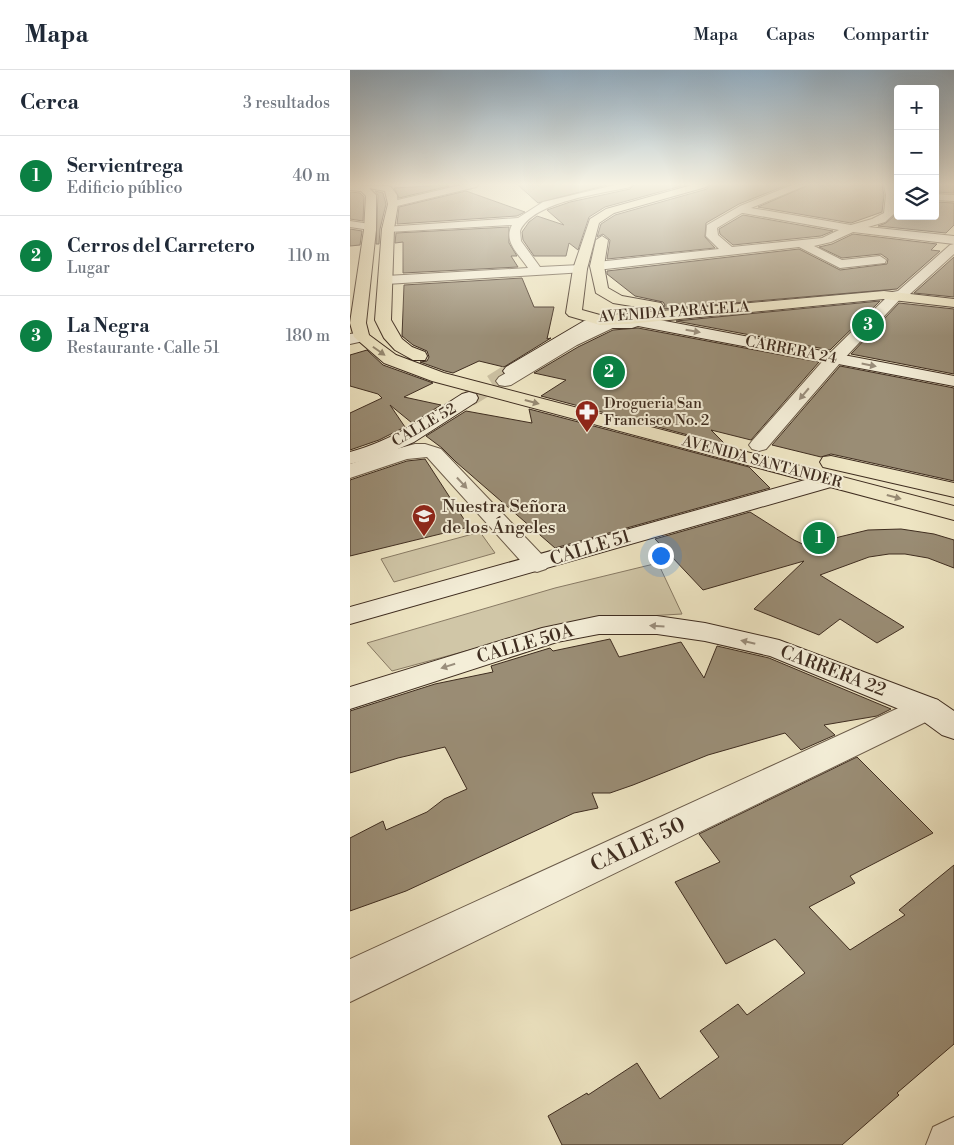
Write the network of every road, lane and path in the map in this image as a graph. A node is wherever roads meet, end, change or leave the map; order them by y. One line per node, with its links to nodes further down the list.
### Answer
1 (369, 235): 24 (main road, AVENIDA SANTANDER)
2 (388, 235): 17 (main road, AVENIDA SANTANDER)
3 (514, 235): 16 (street)
4 (590, 235): 15 (main road, AVENIDA PARALELA)
5 (603, 235): 14 (main road, AVENIDA PARALELA)
6 (712, 235): 12 (street)
7 (840, 235): 10 (street)
8 (912, 235): 9 (street)
9 (954, 240)
10 (802, 244): 12 (street); 13 (street)
11 (954, 248): 18 (street)
12 (730, 252): 14 (street)
13 (880, 260)
14 (597, 266): 20 (main road, AVENIDA PARALELA)
15 (580, 269): 16 (street); 22 (main road, AVENIDA PARALELA)
16 (536, 271): 17 (street)
17 (386, 280): 26 (main road, AVENIDA SANTANDER)
18 (901, 293): 19 (main road, AVENIDA PARALELA); 20 (main road, AVENIDA PARALELA); 21 (main road, AVENIDA PARALELA); 23 (main road, AVENIDA PARALELA); 25 (street)
19 (954, 298)
20 (618, 300): 22 (main road)
21 (954, 303)
22 (577, 316): 23 (street); 26 (street)
23 (621, 320): 25 (street, CARRERA 24, one-way to 25); 26 (street)
24 (356, 338): 34 (main road, AVENIDA SANTANDER, one-way to 34)
25 (834, 358): 27 (street, CARRERA 24, one-way to 27); 29 (street, one-way to 29)
26 (509, 376): 29 (main road, AVENIDA SANTANDER)
27 (954, 381)
28 (469, 398): 31 (street, CALLE 52)
29 (759, 445): 30 (main road, AVENIDA SANTANDER)
30 (790, 452): 33 (main road, AVENIDA SANTANDER); 34 (main road)
31 (350, 458)
32 (350, 471): 37 (street, one-way to 37)
33 (890, 475): 34 (main road); 35 (main road, AVENIDA SANTANDER)
34 (830, 480): 36 (main road, AVENIDA SANTANDER, one-way to 36); 37 (street, CALLE 51)
35 (954, 490)
36 (954, 513)
37 (537, 564): 38 (street, CALLE 51)
38 (350, 616)
39 (705, 632): 40 (street, CALLE 50A, one-way to 40); 41 (street, CARRERA 22, one-way to 39)
40 (350, 698)
41 (940, 718): 42 (street, CALLE 50)
42 (350, 981)
43 (954, 1142): 44 (street)
44 (951, 1145)

